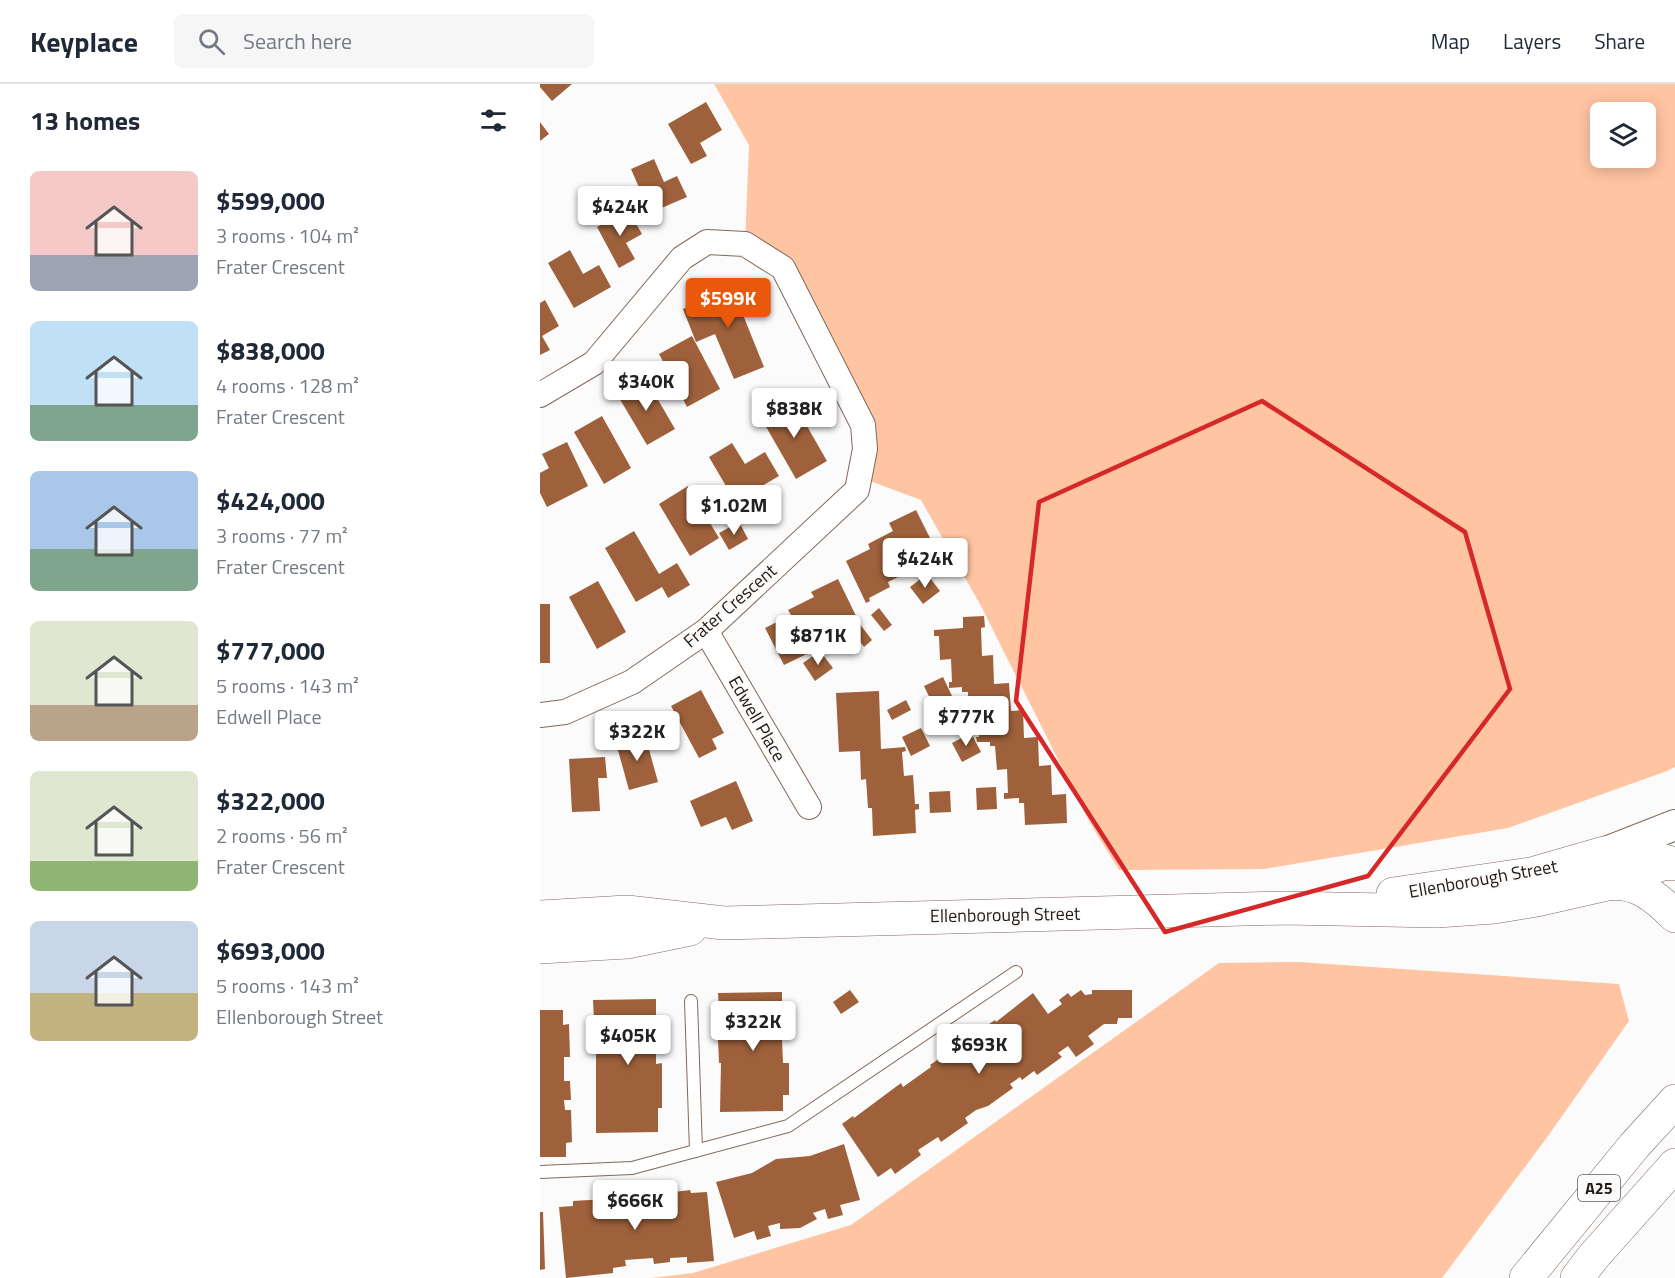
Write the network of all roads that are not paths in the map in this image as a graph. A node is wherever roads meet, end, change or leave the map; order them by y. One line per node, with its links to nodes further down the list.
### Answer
1 (540, 395): 2 (street, Frater Crescent)
2 (706, 631): 3 (street, Frater Crescent); 4 (street, Edwell Place)
3 (540, 715)
4 (808, 807)
5 (1675, 825): 7 (street, Ellenborough Street)
6 (1673, 860): 7 (main road); 8 (main road)
7 (1604, 869): 9 (main road, Ellenborough Street); 11 (main road, Ellenborough Street)
8 (1675, 910)
9 (1675, 916)
10 (540, 917): 11 (main road, Ellenborough Street)
11 (724, 922): 12 (main road, Ellenborough Street)
12 (540, 947)
13 (1016, 972): 16 (lane)
14 (691, 1000): 16 (lane)
15 (1675, 1101): 19 (main road, A25)
16 (696, 1151): 18 (lane)
17 (1675, 1165): 20 (main road, A25)
18 (540, 1172)
19 (1526, 1278)
20 (1577, 1278)

